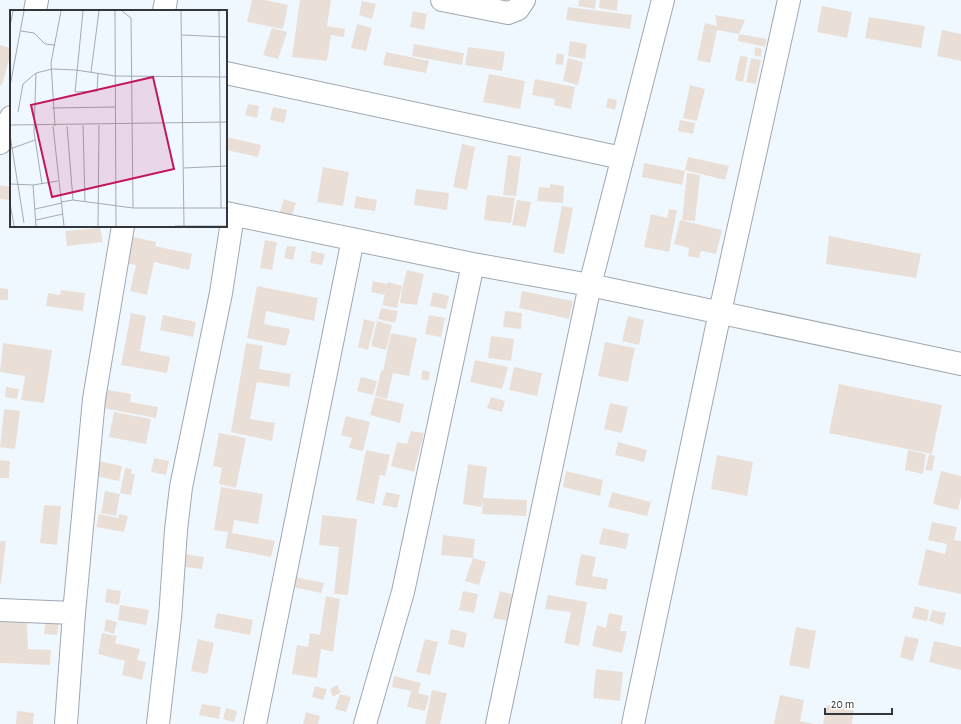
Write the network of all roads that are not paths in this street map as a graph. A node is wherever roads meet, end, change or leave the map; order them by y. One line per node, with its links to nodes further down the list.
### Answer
1 (37, 0): 7 (street)
2 (166, 0): 8 (street)
3 (442, 0): 4 (street)
4 (524, 0)
5 (662, 0): 14 (street)
6 (789, 0): 20 (street)
7 (35, 10)
8 (164, 10)
9 (227, 73): 14 (street)
10 (10, 119): 11 (street)
11 (0, 143)
12 (0, 152): 13 (street)
13 (10, 155)
14 (622, 158): 19 (street)
15 (230, 214): 17 (street); 25 (street)
16 (123, 227): 23 (street)
17 (353, 239): 18 (street); 26 (street)
18 (473, 264): 19 (street); 27 (street)
19 (590, 285): 20 (street); 28 (street)
20 (720, 312): 21 (street); 29 (street)
21 (961, 364)
22 (0, 610): 23 (street)
23 (74, 613): 24 (street)
24 (66, 724)
25 (158, 724)
26 (255, 724)
27 (365, 724)
28 (497, 724)
29 (633, 724)

